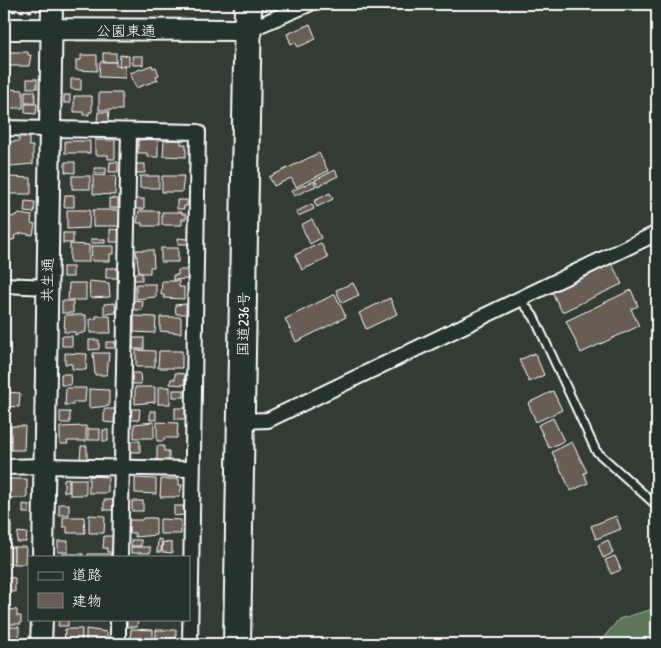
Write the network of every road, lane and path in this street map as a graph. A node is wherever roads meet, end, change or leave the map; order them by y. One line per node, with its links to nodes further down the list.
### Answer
1 (52, 4): 5 (street, 共生通)
2 (248, 4): 6 (highway, 国道236号)
3 (310, 4): 6 (street)
4 (4, 29): 5 (street, 公園東通)
5 (50, 30): 6 (street, 公園東通); 8 (street, 共生通)
6 (248, 30): 14 (highway, 国道236号)
7 (4, 128): 8 (street)
8 (50, 130): 9 (street); 12 (street, 共生通)
9 (129, 131): 17 (street); 18 (street)
10 (657, 233): 13 (street)
11 (4, 286): 12 (street)
12 (47, 287): 15 (street, 共生通)
13 (520, 299): 14 (street); 19 (lane)
14 (241, 421): 27 (highway, 国道236号)
15 (45, 466): 16 (street); 17 (street); 20 (street, 共生通)
16 (4, 467)
17 (121, 468): 18 (street); 21 (street)
18 (191, 469): 26 (street)
19 (657, 506)
20 (43, 556)
21 (120, 556)
22 (42, 620): 24 (street)
23 (118, 620): 25 (street)
24 (41, 644)
25 (118, 644)
26 (190, 644)
27 (237, 644)

